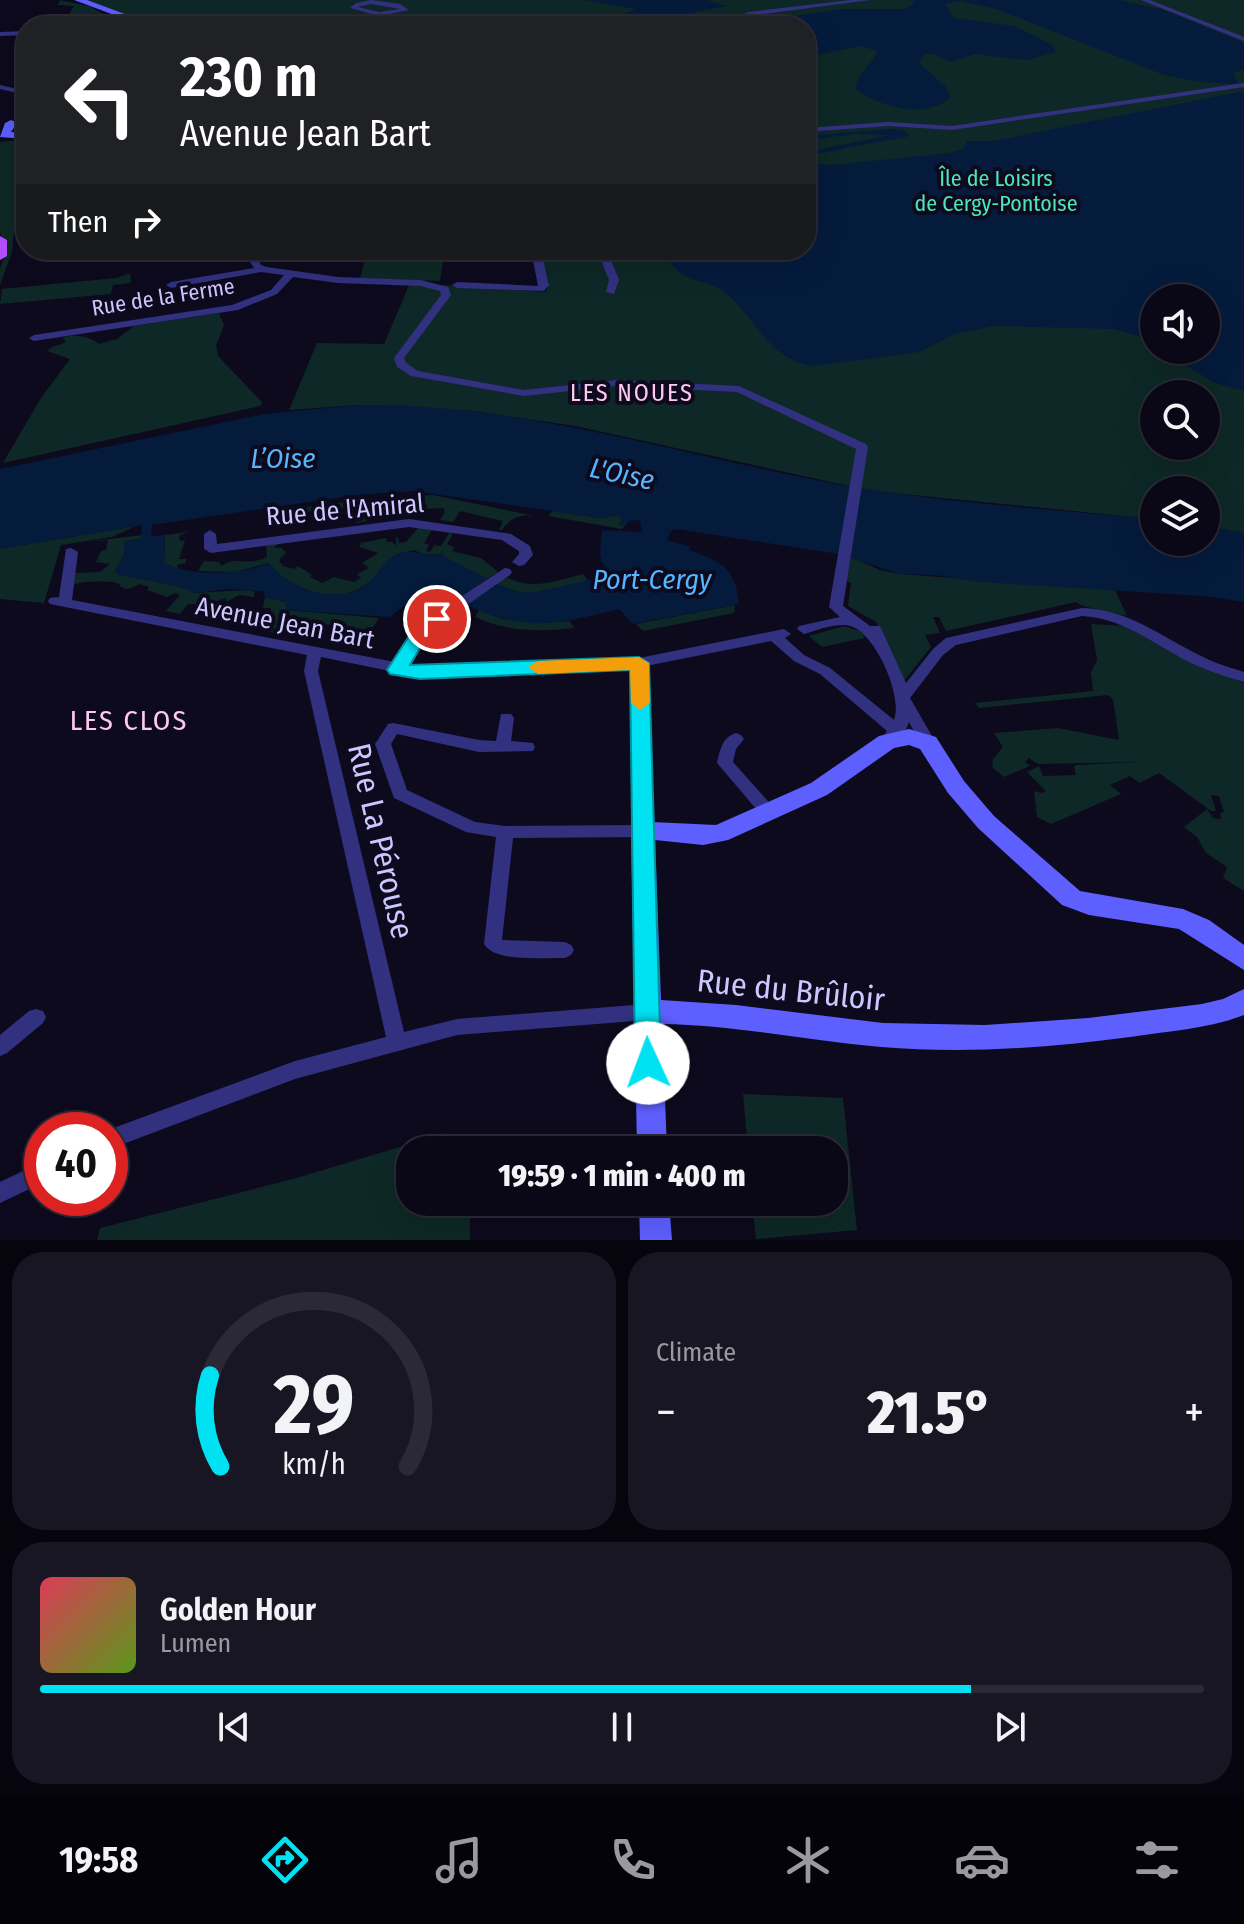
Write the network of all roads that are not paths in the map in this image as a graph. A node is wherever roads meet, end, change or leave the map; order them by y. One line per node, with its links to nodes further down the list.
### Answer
1 (78, 0): 5 (street)
2 (867, 0): 6 (street)
3 (1144, 0): 7 (street)
4 (379, 14): 4 (street)
5 (103, 16)
6 (744, 16)
7 (1244, 39)
8 (1244, 85): 11 (street)
9 (16, 120): 10 (street)
10 (11, 123): 12 (street); 13 (street)
11 (816, 129)
12 (0, 130)
13 (16, 136)
14 (0, 240): 15 (main road)
15 (0, 256)
16 (255, 260): 19 (street)
17 (538, 260): 22 (street)
18 (606, 260): 23 (street)
19 (262, 269): 20 (street); 21 (street)
20 (290, 274): 22 (street); 24 (street, Rue de la Ferme)
21 (171, 285)
22 (451, 287): 29 (street)
23 (611, 292)
24 (34, 338)
25 (210, 534): 27 (street, Rue de l'Amiral)
26 (71, 552): 35 (street, Avenue Jean Bart)
27 (519, 562)
28 (503, 574): 30 (street)
29 (839, 596): 32 (street); 34 (street)
30 (452, 609)
31 (437, 619): 37 (street)
32 (855, 622): 33 (street); 34 (street)
33 (809, 628)
34 (877, 638): 39 (street)
35 (314, 653): 37 (street, Avenue Jean Bart); 54 (street, Rue La Pérouse)
36 (639, 663): 37 (street, Avenue Jean Bart); 41 (street, Avenue Jean Bart); 47 (street)
37 (397, 670)
38 (1244, 677): 39 (street)
39 (904, 699): 41 (street); 43 (street)
40 (506, 718): 44 (street)
41 (892, 737): 43 (street); 46 (street)
42 (736, 739): 46 (street)
43 (928, 743): 50 (street)
44 (503, 747): 45 (street); 48 (street)
45 (527, 747)
46 (769, 813): 47 (street)
47 (643, 831): 48 (street); 52 (street)
48 (505, 832): 49 (street)
49 (565, 950)
50 (1235, 953)
51 (1243, 1005): 52 (street, Rue du Brûloir)
52 (647, 1012): 54 (street, Rue du Brûloir); 57 (street)
53 (36, 1017): 55 (street)
54 (397, 1043): 56 (street, Rue du Brûloir)
55 (0, 1047)
56 (128, 1132)
57 (651, 1136)
58 (24, 1181): 59 (street)
59 (0, 1193)
60 (655, 1216): 61 (street)
61 (656, 1240)

